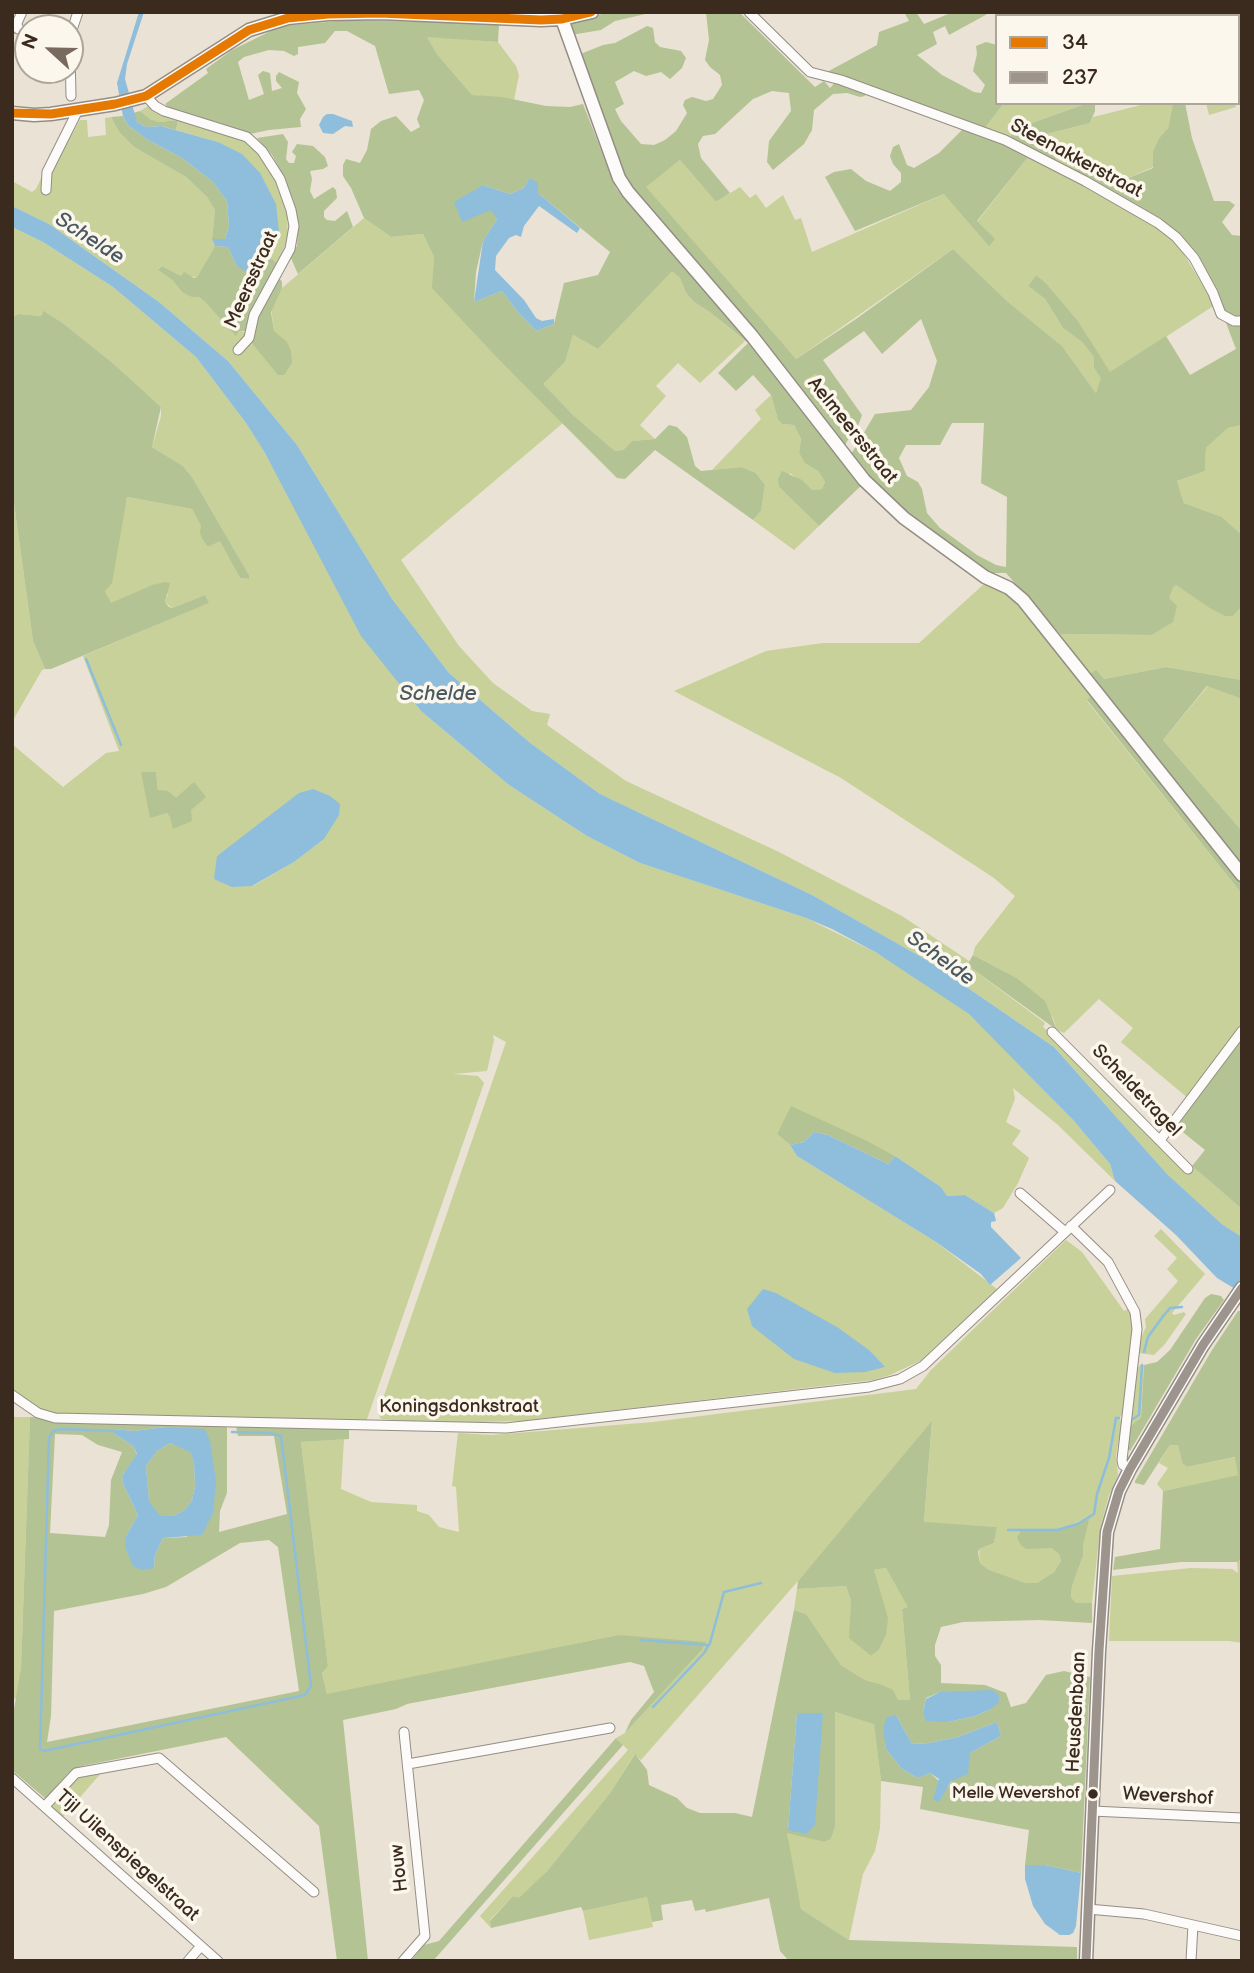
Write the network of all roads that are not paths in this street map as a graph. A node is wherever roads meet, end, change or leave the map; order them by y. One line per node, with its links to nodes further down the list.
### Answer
1 (592, 12): 6 (main road)
2 (749, 12): 13 (street, Steenakkerstraat)
3 (380, 13): 4 (main road); 5 (main road)
4 (411, 13): 6 (main road)
5 (274, 16): 9 (main road)
6 (562, 19): 15 (main road, Aelmeersstraat)
7 (71, 84): 8 (street)
8 (71, 96)
9 (140, 98): 10 (main road); 14 (street, Meersstraat)
10 (78, 110): 11 (main road); 12 (street)
11 (12, 113)
12 (46, 190)
13 (1242, 321)
14 (238, 350)
15 (1242, 875)
16 (1242, 1031): 18 (street)
17 (1055, 1034): 18 (street, Scheldetragel)
18 (1160, 1140): 19 (street, Scheldetragel)
19 (1188, 1169)
20 (1110, 1190): 22 (street)
21 (1020, 1194): 22 (street)
22 (1068, 1229): 24 (street, Koningsdonkstraat); 25 (street)
23 (1242, 1288): 25 (main road, Heusdenbaan)
24 (12, 1395)
25 (1130, 1469): 31 (main road, Heusdenbaan)
26 (610, 1728): 28 (street)
27 (404, 1732): 28 (street, Houw)
28 (408, 1764): 40 (street, Houw)
29 (12, 1777): 30 (street, Tijl Uilenspiegelstraat)
30 (45, 1806): 33 (street); 37 (street, Tijl Uilenspiegelstraat)
31 (1092, 1811): 32 (street, Wevershof); 34 (main road, Heusdenbaan)
32 (1242, 1818)
33 (314, 1892)
34 (1087, 1909): 35 (street); 41 (main road, Heusdenbaan)
35 (1192, 1925): 36 (street); 42 (street)
36 (1242, 1936)
37 (201, 1946): 38 (street); 39 (street, Tijl Uilenspiegelstraat)
38 (188, 1961)
39 (218, 1961)
40 (403, 1961)
41 (1086, 1961)
42 (1191, 1961)

